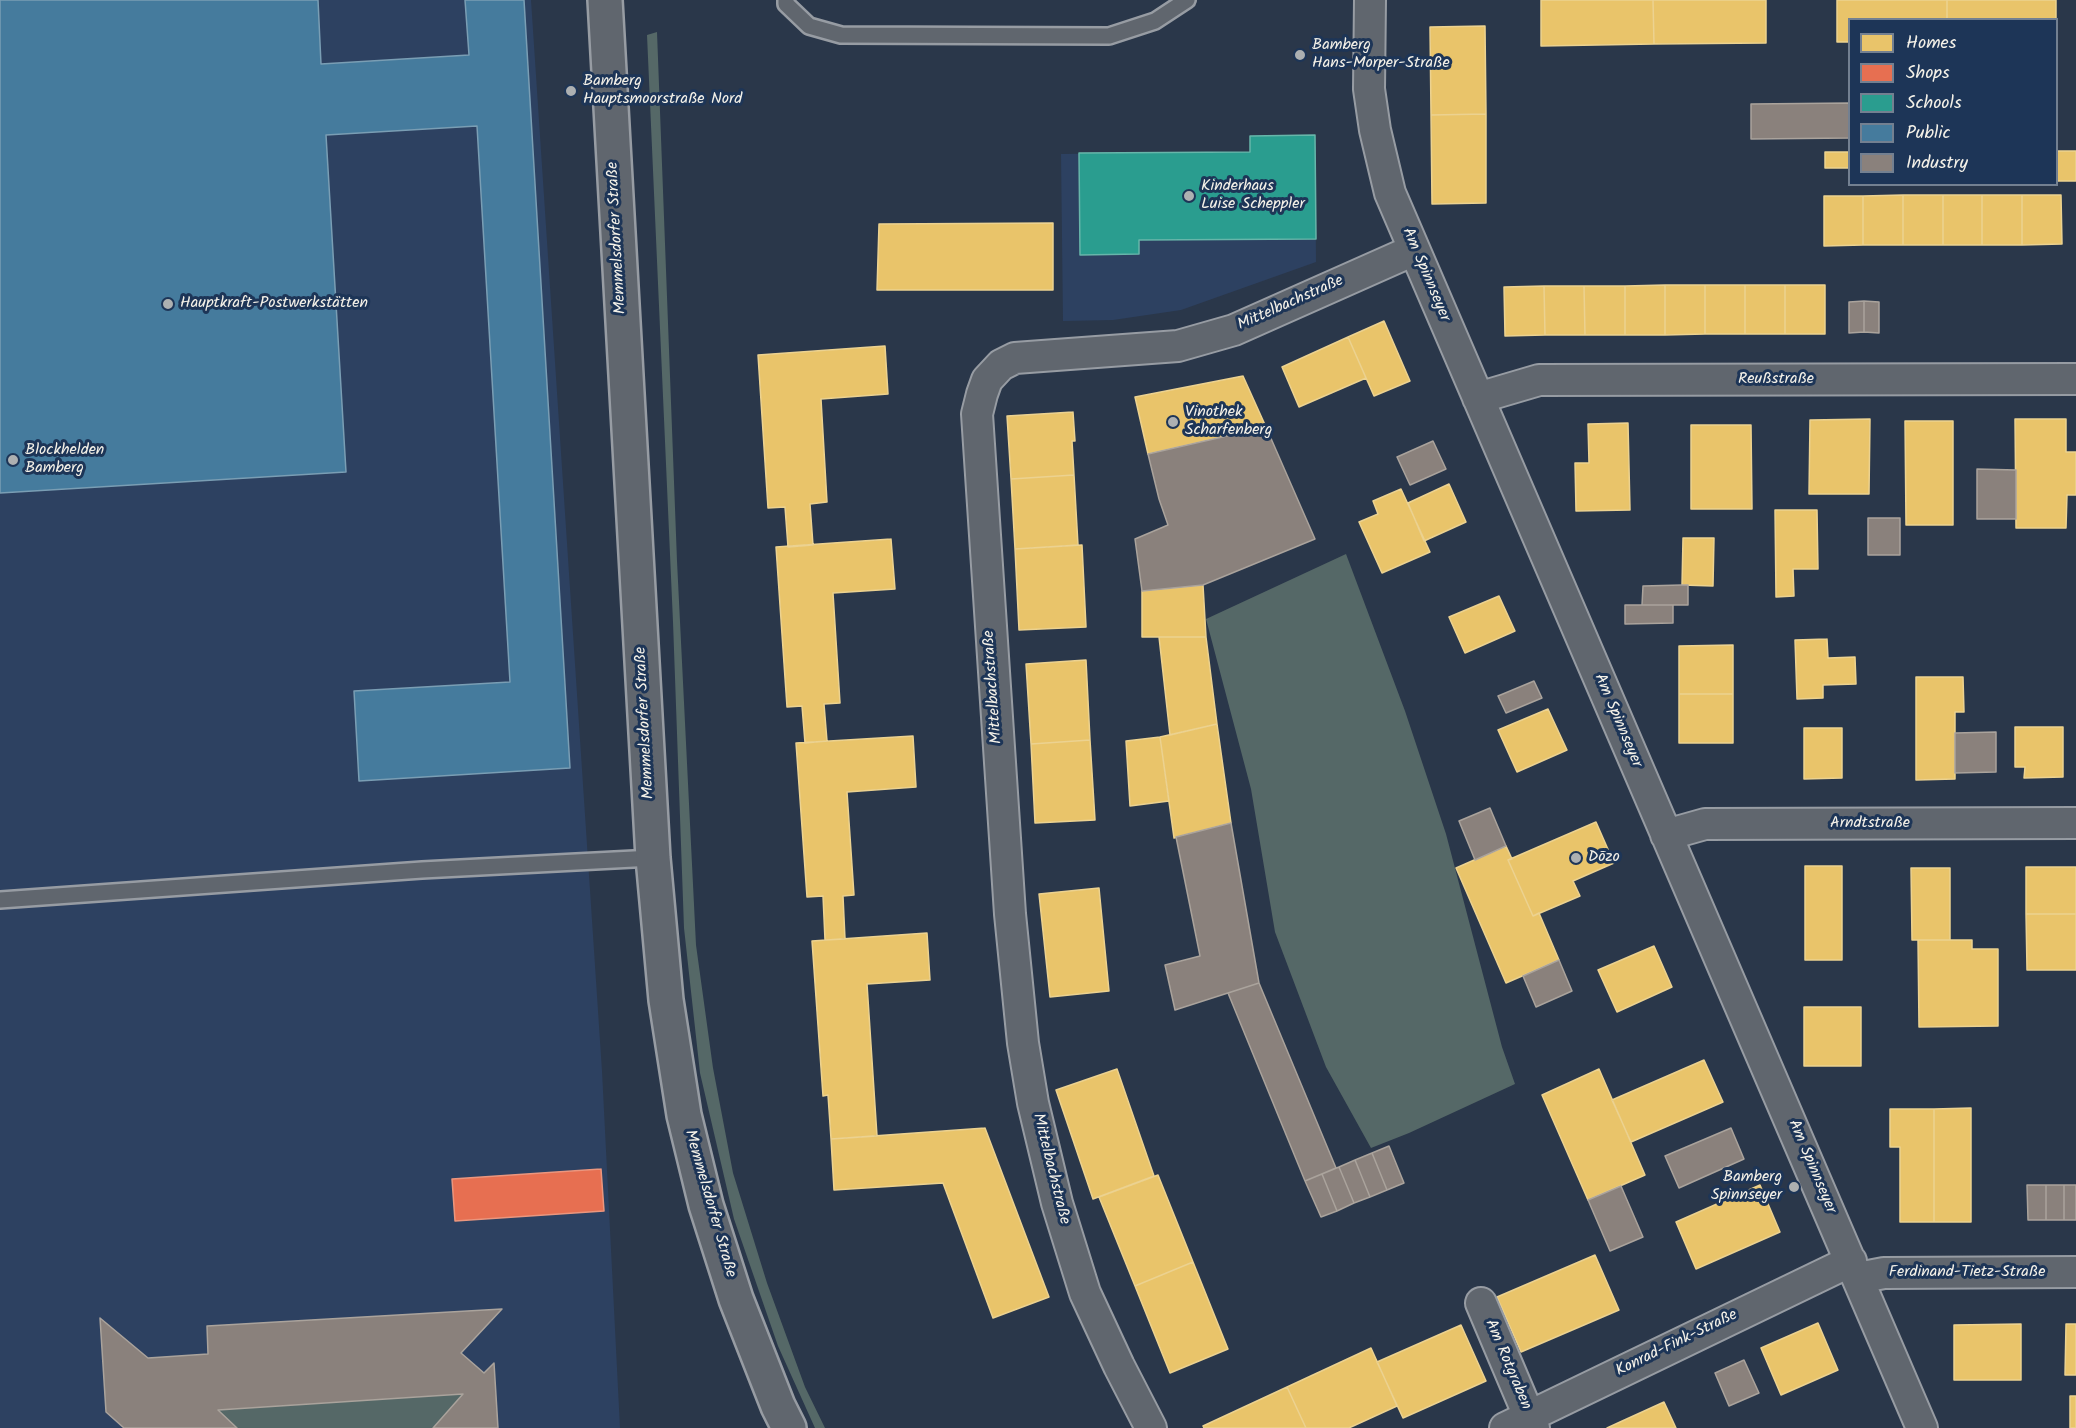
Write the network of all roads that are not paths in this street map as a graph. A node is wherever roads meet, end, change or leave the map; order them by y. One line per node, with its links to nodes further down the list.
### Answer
1 (605, 0): 10 (main road, Memmelsdorfer Straße)
2 (786, 0): 3 (lane)
3 (1187, 0)
4 (1370, 0): 5 (street, Am Spinnseyer)
5 (1414, 250): 7 (street, Am Spinnseyer); 17 (street, Mittelbachstraße)
6 (2076, 379): 7 (street, Reußstraße)
7 (1478, 398): 9 (street, Am Spinnseyer)
8 (2076, 823): 9 (street, Arndtstraße)
9 (1666, 835): 12 (street, Am Spinnseyer)
10 (653, 858): 11 (lane); 16 (main road, Memmelsdorfer Straße)
11 (0, 900)
12 (1854, 1270): 13 (street, Ferdinand-Tietz-Straße); 15 (street, Konrad-Fink-Straße); 18 (street, Am Spinnseyer)
13 (2076, 1272)
14 (1481, 1303): 15 (street, Am Rotgraben)
15 (1522, 1424)
16 (789, 1428)
17 (1151, 1428)
18 (1922, 1428)

